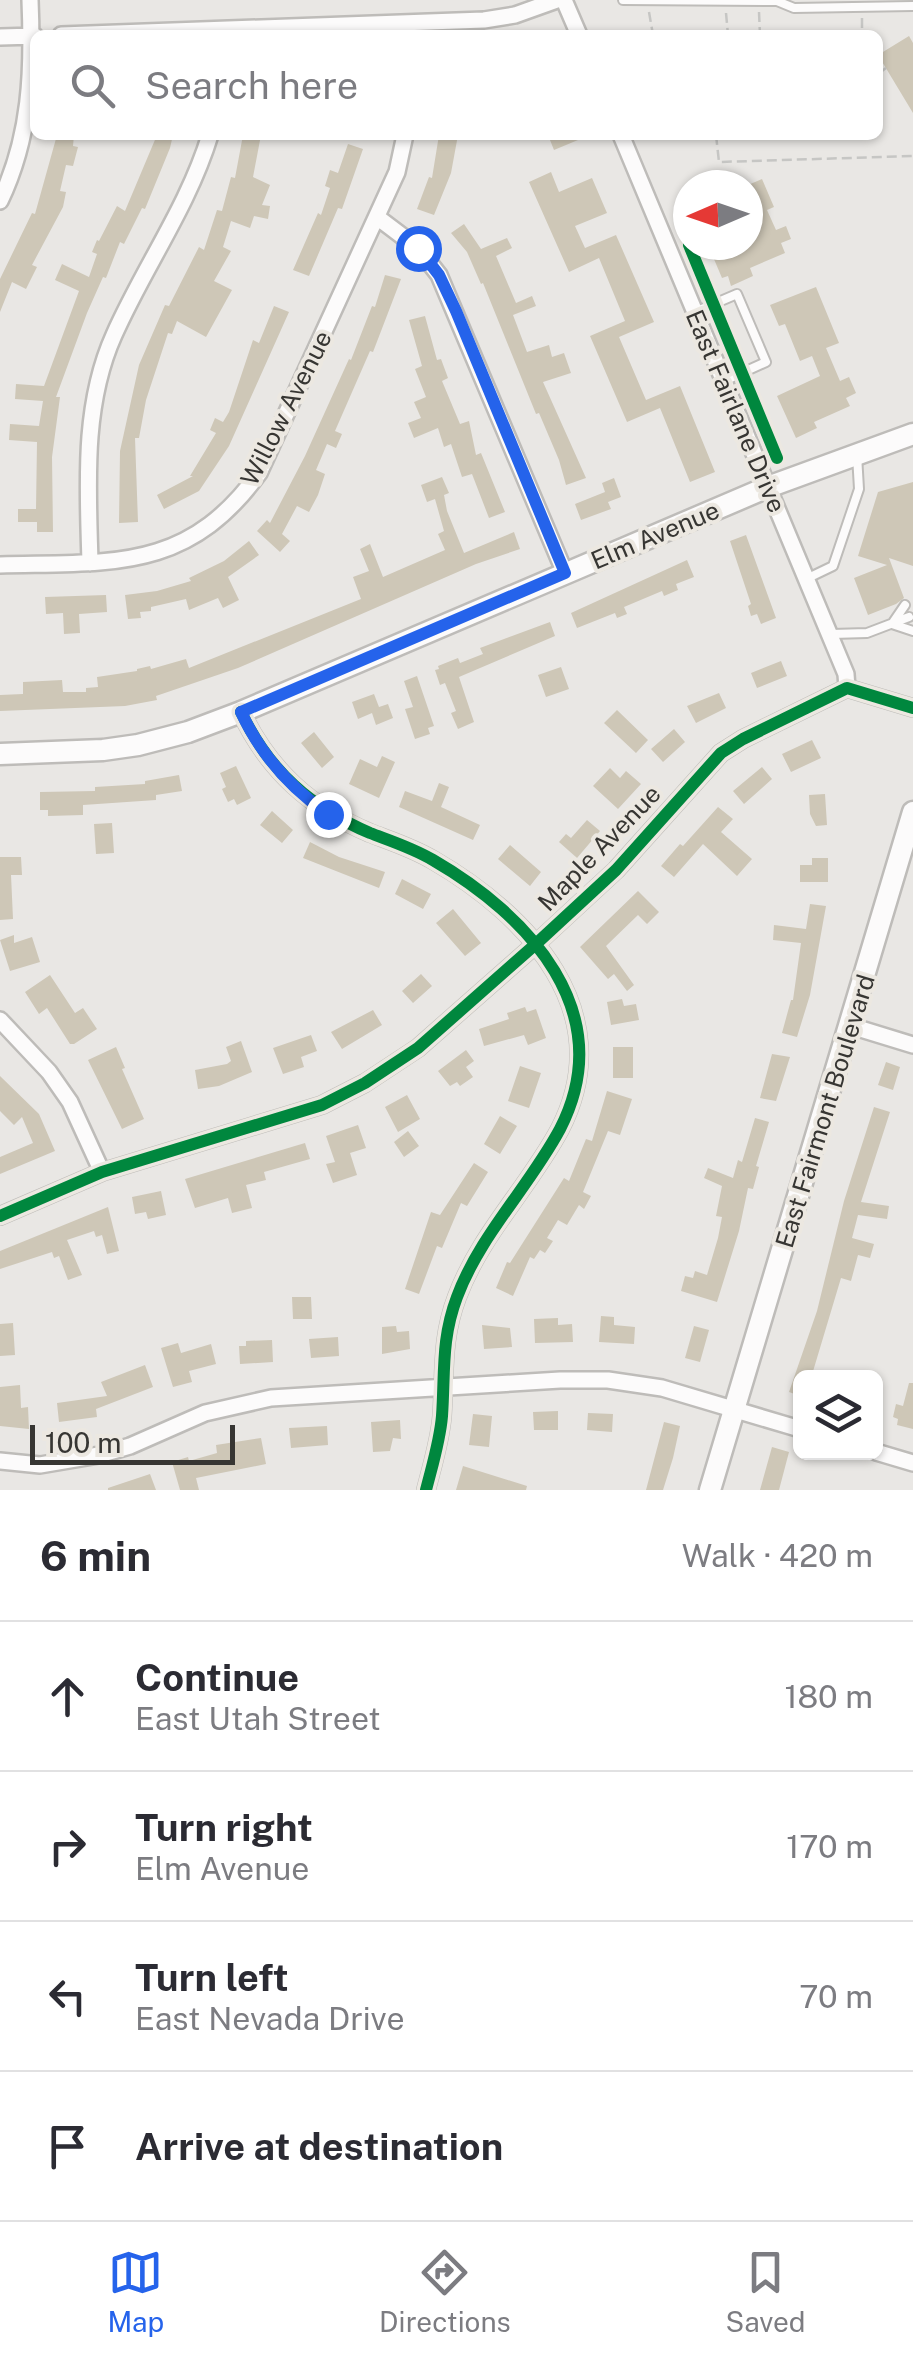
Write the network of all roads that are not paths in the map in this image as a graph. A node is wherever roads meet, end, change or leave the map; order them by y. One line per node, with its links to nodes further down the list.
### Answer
1 (30, 0): 9 (street)
2 (561, 0): 10 (street); 11 (street)
3 (623, 0): 4 (lane)
4 (649, 1): 5 (lane)
5 (726, 1): 6 (lane)
6 (758, 1): 7 (lane)
7 (872, 3): 8 (lane)
8 (913, 6)
9 (32, 30)
10 (406, 30)
11 (576, 30)
12 (30, 36): 13 (street)
13 (0, 37)
14 (30, 99): 18 (street)
15 (208, 140): 25 (street)
16 (404, 140): 19 (street, Willow Avenue)
17 (623, 140): 20 (street, East Fairlane Drive)
18 (0, 201)
19 (377, 217): 25 (street, Willow Avenue); 27 (street)
20 (695, 312): 21 (street, East Fairlane Drive); 21 (lane)
21 (724, 381): 24 (street, East Fairlane Drive)
22 (913, 434): 23 (street, Elm Avenue)
23 (857, 454): 24 (street, Elm Avenue); 28 (lane)
24 (768, 487): 27 (street, Elm Avenue); 28 (street, East Fairlane Drive)
25 (90, 562): 26 (street, Willow Avenue)
26 (0, 565)
27 (565, 573): 36 (street, Elm Avenue)
28 (806, 579): 33 (street, East Fairlane Drive)
29 (904, 605): 31 (lane)
30 (909, 617): 31 (lane)
31 (892, 624): 32 (lane); 33 (lane)
32 (913, 631)
33 (830, 634): 34 (street, East Fairlane Drive)
34 (847, 688): 35 (street); 39 (street, Maple Avenue)
35 (913, 708)
36 (241, 712): 37 (street, Elm Avenue); 39 (street)
37 (0, 754)
38 (913, 812): 41 (street, East Fairmont Boulevard)
39 (538, 943): 43 (street, Maple Avenue); 45 (street)
40 (0, 1020): 43 (street)
41 (850, 1026): 42 (street); 46 (street, East Fairmont Boulevard)
42 (913, 1046)
43 (102, 1172): 44 (street, Maple Avenue)
44 (0, 1216)
45 (442, 1388): 46 (street); 49 (street); 51 (street)
46 (736, 1410): 47 (street); 52 (street, East Fairmont Boulevard)
47 (793, 1427)
48 (883, 1454): 50 (street)
49 (0, 1462)
50 (913, 1463)
51 (426, 1490)
52 (710, 1490)

